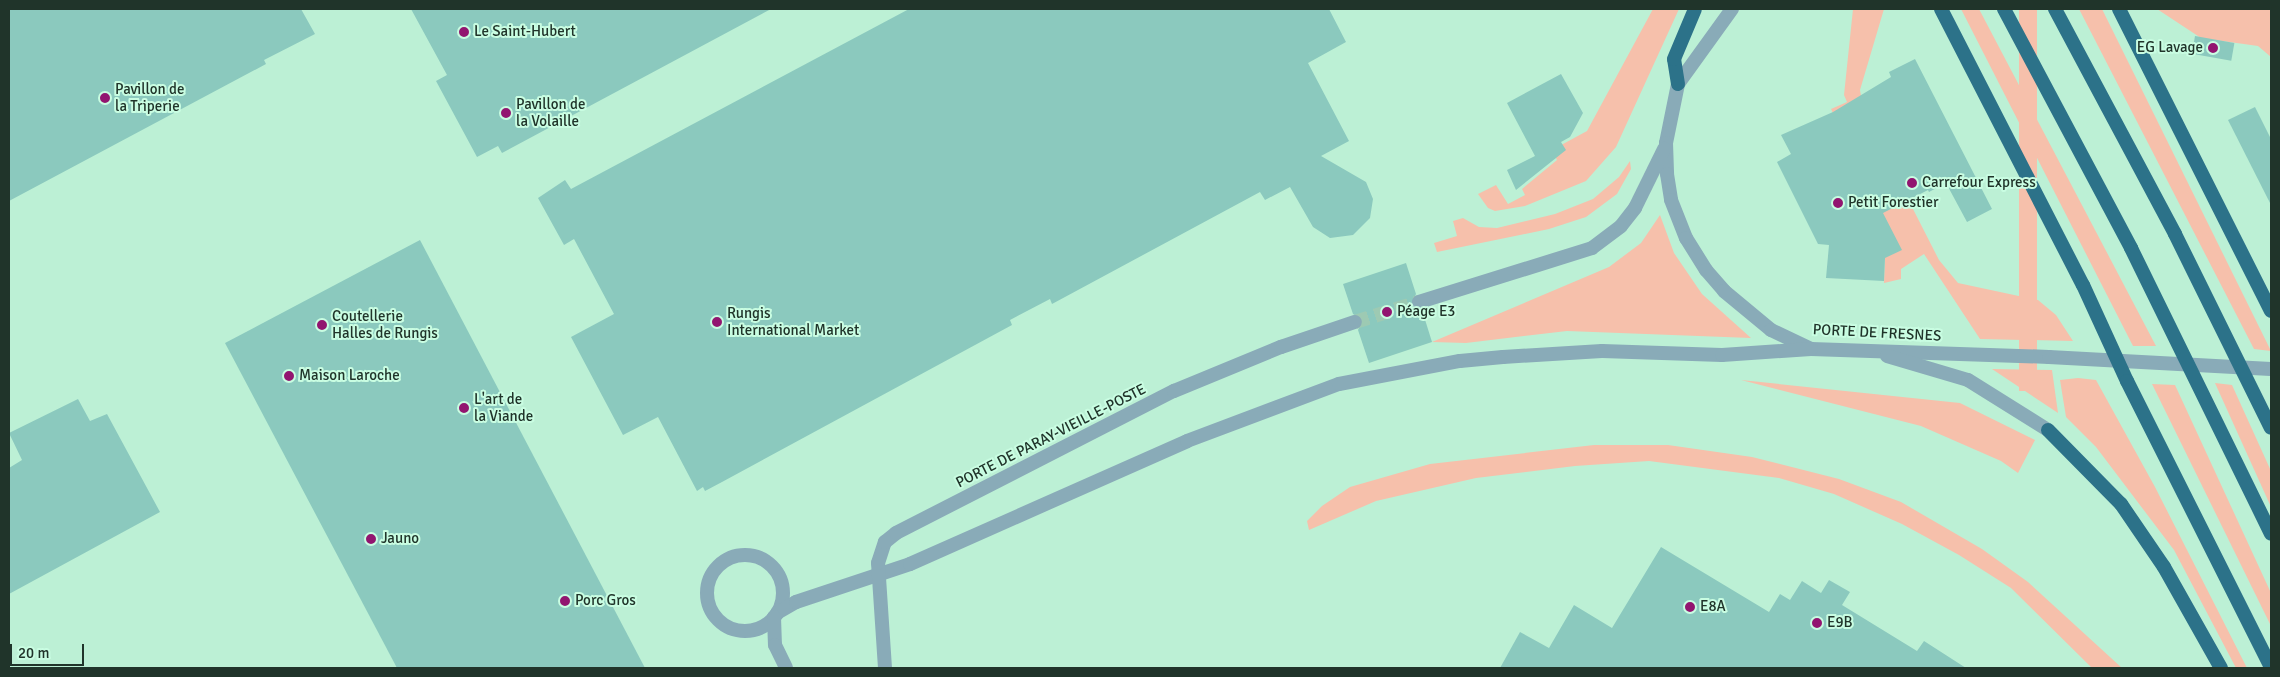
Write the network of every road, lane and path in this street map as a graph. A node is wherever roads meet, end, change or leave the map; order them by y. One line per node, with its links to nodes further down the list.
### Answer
1 (1695, 9): 7 (highway)
2 (1732, 9): 7 (street, PORTE DE FRESNES)
3 (1941, 9): 20 (highway)
4 (2004, 9): 17 (highway)
5 (2055, 9): 15 (highway)
6 (2118, 9): 10 (highway)
7 (1678, 84): 8 (street, PORTE DE FRESNES)
8 (1666, 144): 9 (street); 12 (street, PORTE DE FRESNES)
9 (1419, 302)
10 (2271, 310)
11 (1355, 322): 18 (street, PORTE DE PARAY-VIEILLE-POSTE)
12 (1812, 349): 13 (street, PORTE DE FRESNES); 18 (street)
13 (1867, 350): 14 (street, PORTE DE FRESNES); 16 (street)
14 (2271, 369)
15 (2271, 428)
16 (2048, 430): 23 (highway)
17 (2271, 534)
18 (878, 575): 19 (street); 22 (street, PORTE DE PARAY-VIEILLE-POSTE)
19 (775, 615): 19 (street); 21 (street)
20 (2271, 667)
21 (786, 668)
22 (886, 668)
23 (2221, 668)

